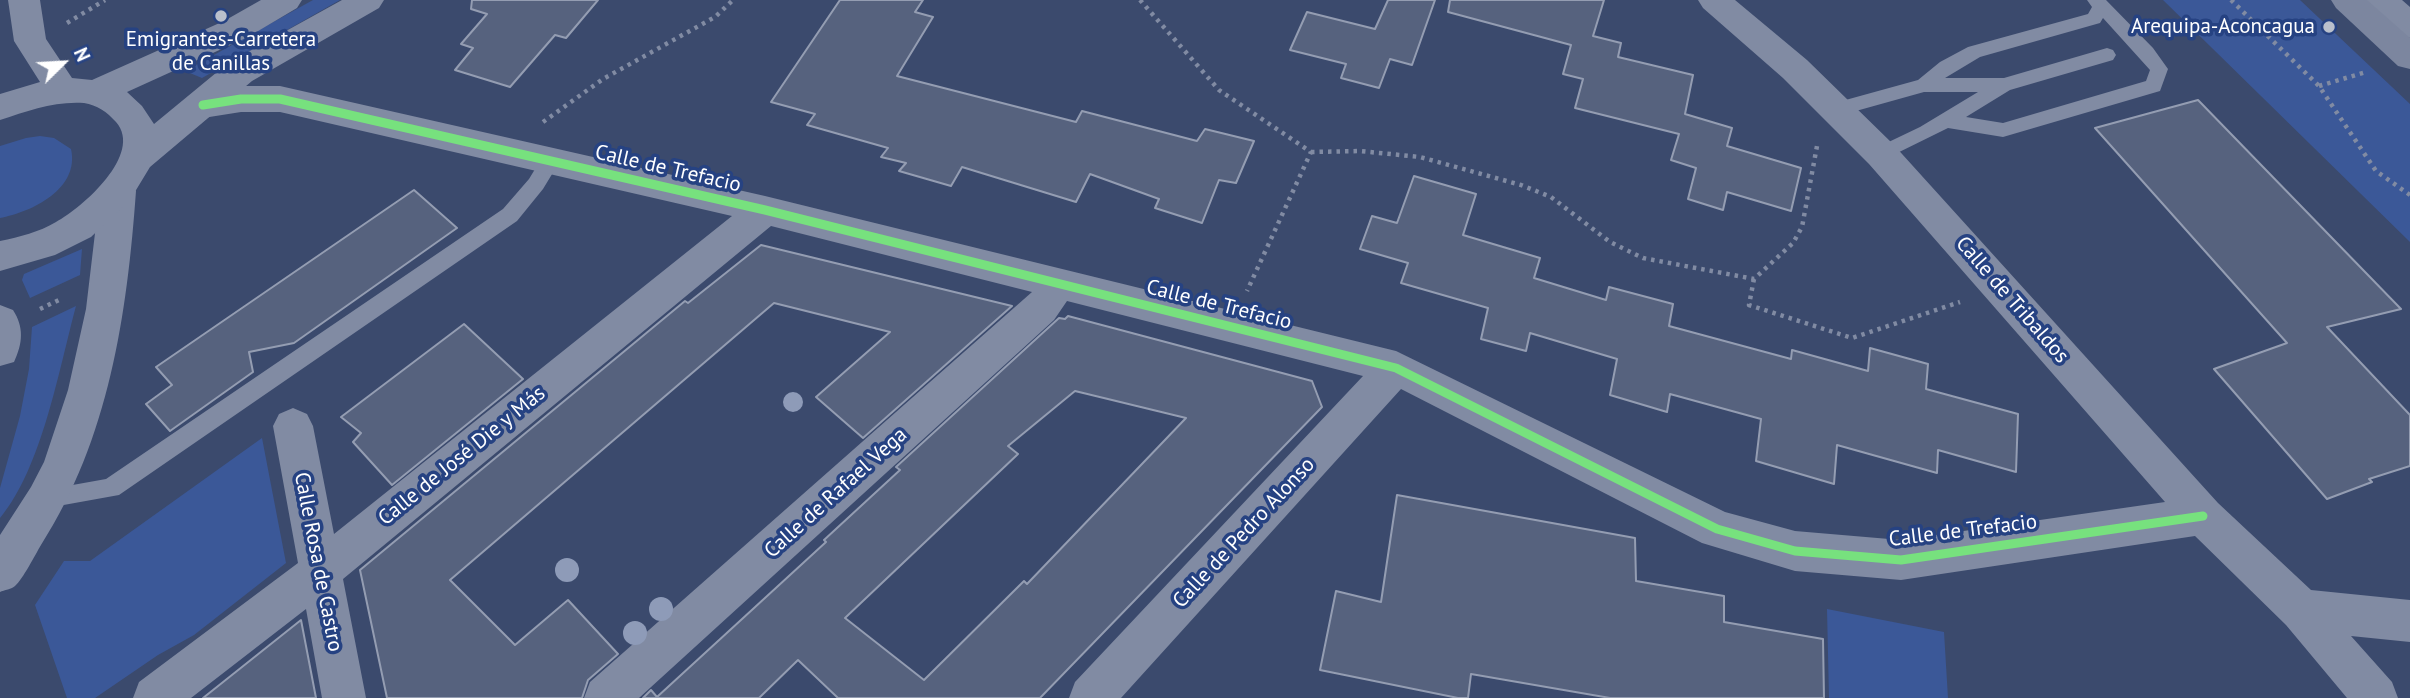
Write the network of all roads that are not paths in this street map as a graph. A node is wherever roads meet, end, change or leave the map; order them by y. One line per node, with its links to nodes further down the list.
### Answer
1 (23, 0): 13 (street)
2 (286, 0): 13 (street)
3 (368, 0): 14 (street)
4 (1714, 0): 17 (street, Calle de Tribaldos)
5 (2347, 0): 10 (main road)
6 (2382, 0): 8 (street)
7 (2099, 3): 11 (lane); 16 (lane)
8 (2410, 26)
9 (2107, 55): 12 (lane)
10 (2410, 57)
11 (1924, 85): 12 (lane); 17 (lane)
12 (2004, 85): 16 (lane)
13 (78, 92): 15 (street); 19 (street)
14 (203, 105): 19 (street); 20 (street, Calle de Trefacio)
15 (0, 107)
16 (1946, 121): 18 (lane)
17 (1828, 125): 18 (street, Calle de Tribaldos)
18 (1881, 154): 30 (street, Calle de Tribaldos)
19 (137, 158): 21 (street)
20 (550, 160): 22 (street, Calle de Trefacio); 29 (lane)
21 (118, 191): 23 (street); 29 (street)
22 (765, 209): 24 (street, Calle de Trefacio); 32 (street, Calle de José Die y Más)
23 (0, 256)
24 (1059, 282): 27 (street, Calle de Trefacio); 37 (street, Calle de Rafael Vega)
25 (0, 321): 26 (street)
26 (0, 350)
27 (1396, 368): 30 (street, Calle de Trefacio); 38 (street, Calle de Pedro Alonso)
28 (293, 426): 32 (street, Calle Rosa de Castro)
29 (47, 498): 31 (street)
30 (2203, 516): 33 (street, Calle de Tribaldos)
31 (0, 572)
32 (320, 572): 35 (street, Calle de José Die y Más); 36 (street, Calle Rosa de Castro)
33 (2301, 610): 34 (street); 39 (street, Calle de Tribaldos)
34 (2410, 621)
35 (155, 698)
36 (344, 698)
37 (607, 698)
38 (1091, 698)
39 (2375, 698)

